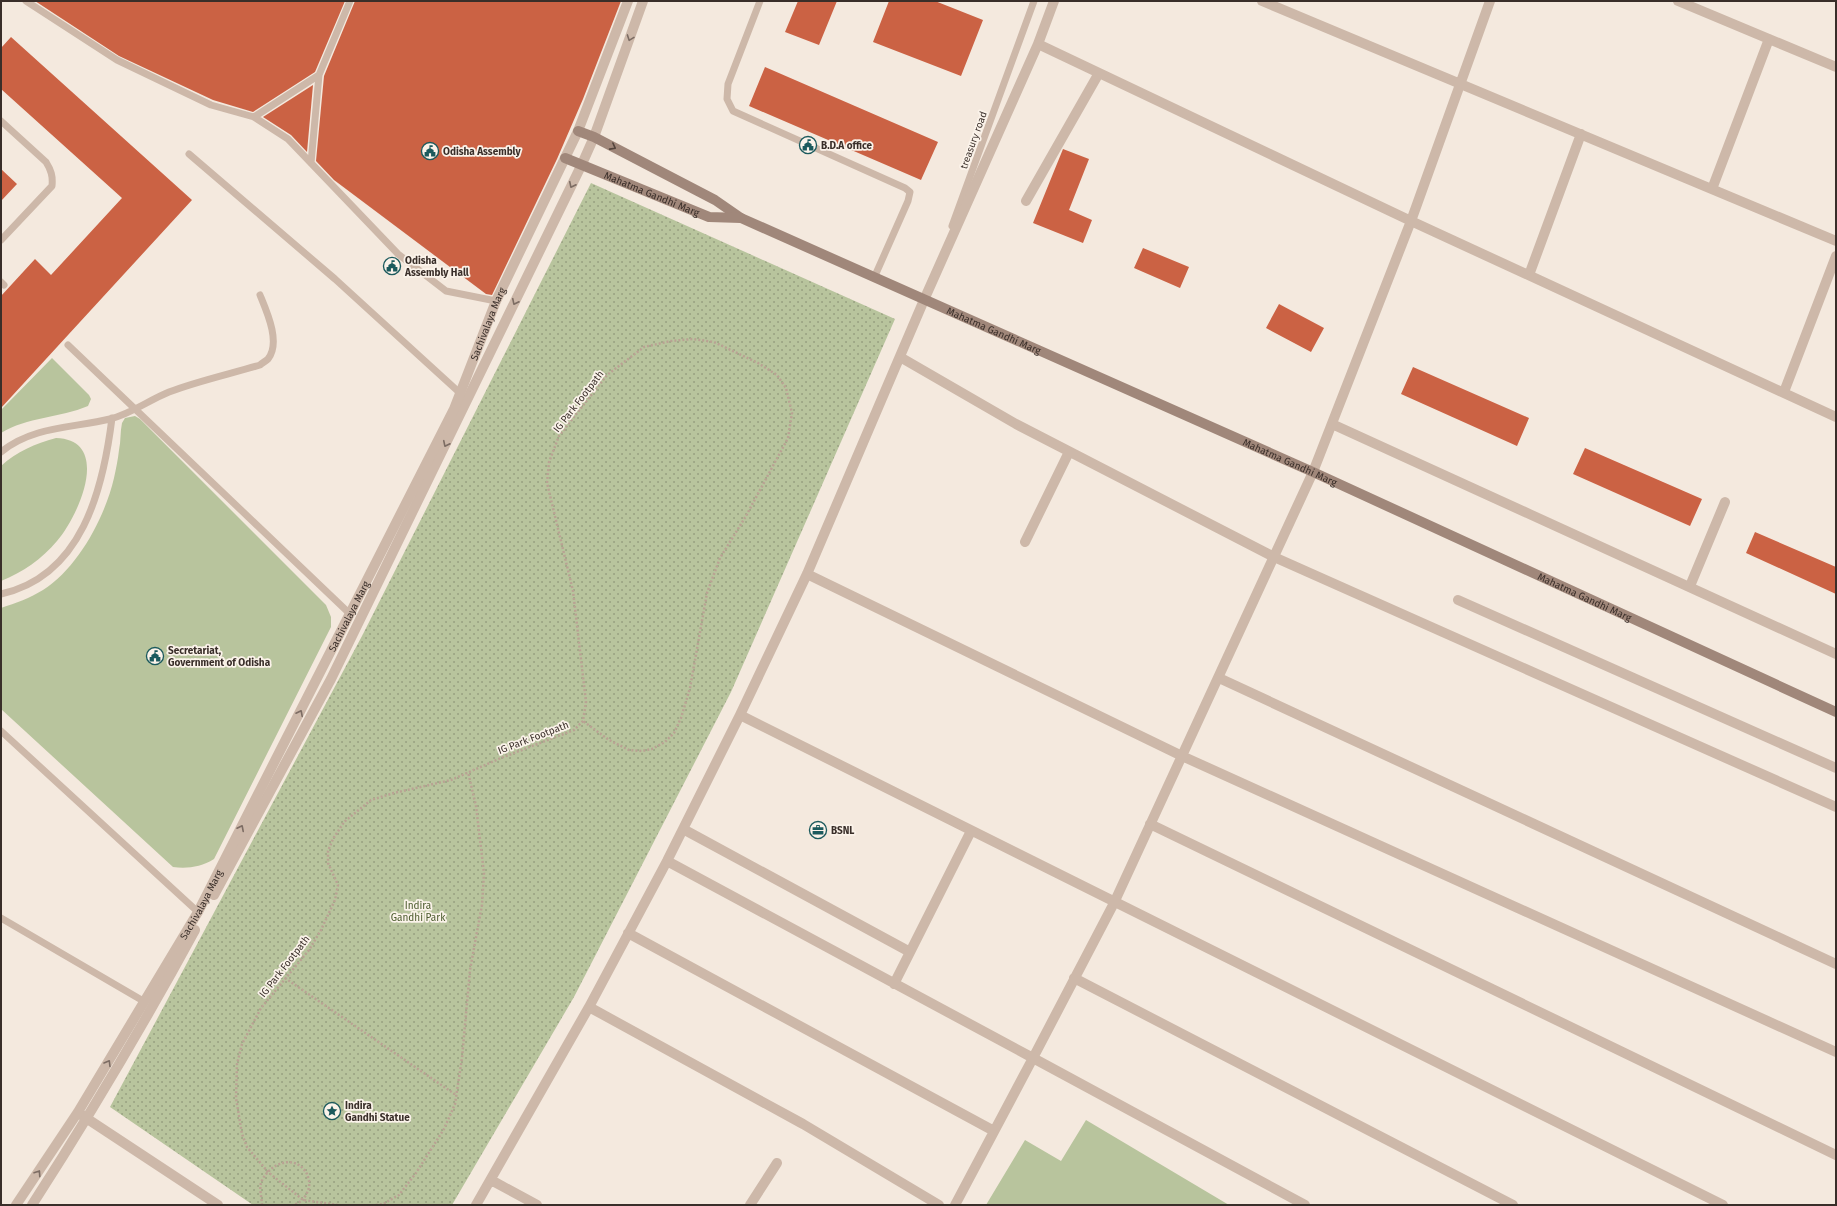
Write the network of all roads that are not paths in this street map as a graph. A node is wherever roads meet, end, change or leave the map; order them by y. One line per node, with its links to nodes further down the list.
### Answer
1 (26, 1): 17 (lane)
2 (350, 1): 15 (lane)
3 (628, 1): 19 (street, Sachivalaya Marg)
4 (643, 1): 21 (street, Sachivalaya Marg, one-way to 21)
5 (760, 1): 34 (lane)
6 (1034, 1): 35 (lane, treasury road)
7 (1054, 1): 12 (street)
8 (1262, 1): 16 (street)
9 (1490, 1): 16 (street)
10 (1678, 1): 11 (street)
11 (1769, 39): 13 (street); 26 (street)
12 (1038, 44): 14 (street); 35 (street)
13 (1836, 66)
14 (1099, 73): 27 (street); 29 (street)
15 (319, 75): 17 (lane); 24 (lane)
16 (1461, 84): 20 (street); 29 (street)
17 (254, 118): 24 (lane)
18 (1, 121): 30 (lane)
19 (578, 131): 21 (main road, Mahatma Gandhi Marg); 23 (street, Sachivalaya Marg)
20 (1582, 134): 26 (street); 33 (street)
21 (594, 137): 25 (street, Sachivalaya Marg); 28 (main road, Mahatma Gandhi Marg, one-way to 28)
22 (189, 154): 42 (lane)
23 (565, 158): 25 (main road, Mahatma Gandhi Marg); 38 (street, Sachivalaya Marg)
24 (311, 163): 38 (lane)
25 (582, 164): 28 (main road, Mahatma Gandhi Marg); 83 (street, Sachivalaya Marg, one-way to 83)
26 (1712, 189): 31 (street)
27 (1026, 201)
28 (741, 218): 34 (main road, Mahatma Gandhi Marg)
29 (1411, 221): 33 (street); 46 (street)
30 (1, 240)
31 (1836, 241)
32 (1836, 256): 41 (street)
33 (1529, 275): 41 (street)
34 (874, 278): 37 (main road, Mahatma Gandhi Marg)
35 (930, 287): 37 (street)
36 (260, 295): 43 (lane)
37 (924, 300): 40 (street); 49 (main road, Mahatma Gandhi Marg)
38 (496, 301): 42 (street, Sachivalaya Marg)
39 (68, 345): 43 (lane)
40 (900, 357): 48 (street); 53 (street)
41 (1784, 392): 44 (street)
42 (461, 394): 57 (street, Sachivalaya Marg)
43 (135, 408): 45 (lane); 57 (lane)
44 (1836, 416)
45 (112, 418): 47 (lane); 55 (lane)
46 (1332, 424): 49 (street); 54 (street)
47 (1, 452)
48 (1069, 452): 51 (street); 52 (street)
49 (1313, 472): 52 (street); 60 (main road, Mahatma Gandhi Marg)
50 (1724, 502): 54 (street)
51 (1025, 542)
52 (1274, 557): 59 (street); 65 (street)
53 (807, 574): 61 (street); 63 (street)
54 (1690, 586): 58 (street)
55 (1, 594)
56 (1458, 600): 64 (street)
57 (350, 614): 71 (street, Sachivalaya Marg, one-way to 57)
58 (1836, 654)
59 (1219, 678): 63 (street); 75 (street)
60 (1836, 712)
61 (740, 715): 67 (street); 68 (street)
62 (1, 731): 71 (lane)
63 (1182, 756): 66 (street); 80 (street)
64 (1836, 768)
65 (1836, 807)
66 (1150, 824): 70 (street); 85 (street)
67 (683, 830): 69 (street); 74 (street)
68 (971, 831): 70 (street); 74 (street)
69 (667, 861): 73 (street); 77 (street)
70 (1114, 903): 76 (street); 98 (street)
71 (198, 912): 78 (street, Sachivalaya Marg)
72 (1, 918): 78 (lane)
73 (628, 933): 79 (street); 84 (street)
74 (910, 952): 77 (street)
75 (1836, 964)
76 (1074, 978): 81 (street); 97 (street)
77 (894, 984): 81 (street)
78 (145, 1002): 82 (street, Sachivalaya Marg, one-way to 78)
79 (589, 1006): 87 (street); 94 (street)
80 (1836, 1052)
81 (1033, 1058): 84 (street); 96 (street)
82 (78, 1112): 83 (street); 88 (street, Sachivalaya Marg, one-way to 82)
83 (87, 1119): 89 (street, Sachivalaya Marg); 90 (street)
84 (994, 1131): 95 (street)
85 (1836, 1155)
86 (777, 1163): 93 (street)
87 (491, 1180): 91 (street); 92 (street)
88 (16, 1205)
89 (32, 1205)
90 (218, 1205)
91 (476, 1205)
92 (537, 1205)
93 (750, 1205)
94 (939, 1205)
95 (955, 1205)
96 (1305, 1205)
97 (1513, 1205)
98 (1723, 1205)

